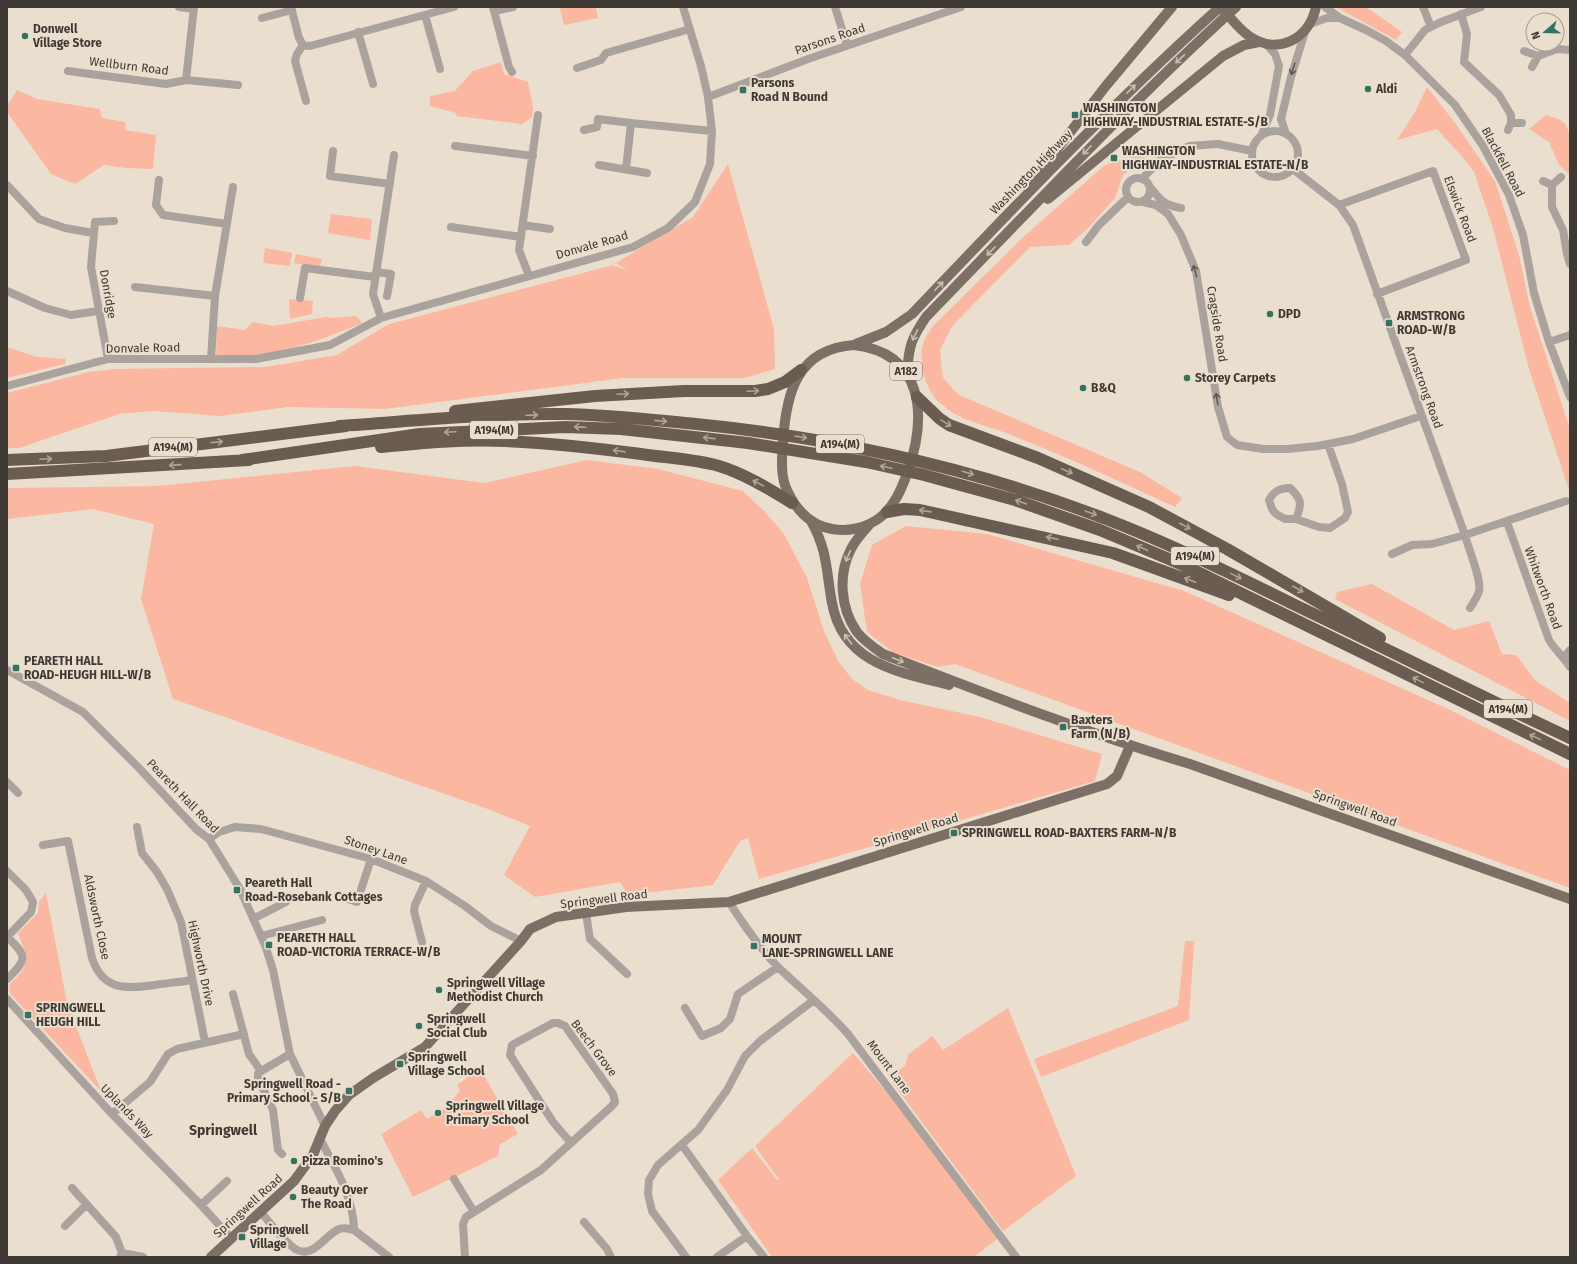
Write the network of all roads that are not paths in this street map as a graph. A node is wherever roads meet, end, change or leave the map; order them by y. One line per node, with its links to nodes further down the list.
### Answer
1 (179, 7): 14 (street)
2 (454, 7): 18 (street)
3 (513, 7): 16 (street)
4 (683, 7): 23 (street, Donvale Road)
5 (834, 7): 27 (street)
6 (961, 7): 27 (street, Parsons Road)
7 (1172, 7): 71 (main road)
8 (1220, 7): 25 (main road); 71 (main road, Washington Highway / A182, one-way to 8)
9 (1236, 7): 75 (main road, A182, one-way to 75)
10 (1316, 7): 22 (main road)
11 (1325, 7): 20 (street, Blackfell Road)
12 (1423, 7): 21 (street)
13 (1481, 7): 17 (street)
14 (194, 8): 37 (street)
15 (291, 8): 19 (street); 26 (street)
16 (494, 9): 36 (street)
17 (1462, 14): 21 (street); 44 (street)
18 (425, 15): 24 (street); 34 (street)
19 (262, 18)
20 (1340, 18): 22 (street); 30 (street, Blackfell Road)
21 (1431, 27): 30 (street)
22 (1308, 28): 25 (main road); 47 (street, one-way to 47)
23 (690, 29): 33 (street); 40 (street, Donvale Road)
24 (358, 32): 26 (street); 38 (street)
25 (1262, 43): 48 (street); 75 (main road)
26 (303, 45): 41 (street)
27 (847, 45): 40 (street, Parsons Road)
28 (1570, 50): 31 (street)
29 (1524, 51): 31 (street)
30 (1405, 55): 93 (street, Blackfell Road)
31 (1538, 56): 32 (street)
32 (1532, 67)
33 (577, 68)
34 (440, 69)
35 (68, 71): 37 (street, Wellburn Road)
36 (512, 72)
37 (186, 80): 39 (street, Wellburn Road)
38 (373, 84)
39 (238, 85)
40 (708, 97): 46 (street, Donvale Road)
41 (306, 101)
42 (538, 115): 53 (street)
43 (631, 123): 45 (street); 46 (street); 55 (street)
44 (1522, 123)
45 (584, 130)
46 (712, 131): 83 (street, Donvale Road)
47 (1286, 134): 48 (street); 56 (street)
48 (1261, 136): 51 (street)
49 (455, 146): 53 (street)
50 (333, 151): 62 (street)
51 (1252, 151): 56 (street); 59 (street)
52 (394, 155): 62 (street)
53 (532, 156): 74 (street)
54 (599, 165): 55 (street)
55 (626, 169): 57 (street)
56 (1293, 169): 69 (street, Armstrong Road)
57 (647, 173)
58 (1561, 177): 64 (street)
59 (1142, 179): 66 (street); 67 (street)
60 (159, 180): 73 (street)
61 (1543, 181): 64 (street)
62 (390, 184): 82 (street)
63 (7, 185): 78 (street)
64 (1552, 185): 81 (street)
65 (233, 187): 73 (street)
66 (1150, 187): 68 (street); 70 (street, Cragside Road)
67 (1128, 197): 68 (street); 80 (street)
68 (1143, 202): 70 (street, Cragside Road)
69 (1339, 204): 86 (street, Armstrong Road); 86 (street, Elswick Road)
70 (1168, 210): 104 (street, Cragside Road, one-way to 70)
71 (1005, 216): 94 (main road, Washington Highway / A182, one-way to 71)
72 (114, 221): 78 (street)
73 (227, 224): 87 (street)
74 (523, 225): 77 (street); 79 (street)
75 (1014, 226): 98 (main road, A182, one-way to 98)
76 (451, 227): 79 (street)
77 (550, 229)
78 (94, 233): 90 (street, Donridge)
79 (521, 237): 83 (street)
80 (1086, 242)
81 (1570, 264)
82 (376, 274): 88 (street); 89 (street); 91 (street)
83 (529, 276): 91 (street, Donvale Road)
84 (135, 287): 87 (street)
85 (7, 291): 90 (street)
86 (1377, 294): 102 (street, Armstrong Road)
87 (216, 296): 96 (street)
88 (387, 296)
89 (300, 298)
90 (98, 311): 95 (street, Donridge)
91 (380, 318): 96 (street, Donvale Road)
92 (1570, 335): 93 (street)
93 (1550, 342): 101 (street, Blackfell Road)
94 (854, 345): 97 (main road, A182); 98 (main road, A182)
95 (108, 359): 96 (street, Donvale Road); 99 (street, Donvale Road)
96 (211, 359)
97 (801, 370): 103 (highway, A194(M), one-way to 97); 109 (main road, A182)
98 (907, 372): 100 (main road, A182)
99 (7, 386)
100 (917, 397): 110 (main road, A182); 123 (highway, A194(M), one-way to 123)
101 (1570, 397)
102 (1422, 416): 104 (street, Cragside Road); 115 (street, Armstrong Road)
103 (339, 426): 105 (highway, A194(M), one-way to 103); 123 (highway, A194(M), one-way to 123)
104 (1328, 444): 111 (street)
105 (7, 460)
106 (242, 460): 107 (highway, A194(M), one-way to 107); 109 (highway, A194(M), one-way to 106); 118 (highway, A194(M), one-way to 106)
107 (7, 474)
108 (1566, 501): 113 (street)
109 (792, 503): 112 (main road, A182)
110 (887, 512): 114 (main road, A182); 118 (highway, A194(M), one-way to 110)
111 (1296, 519)
112 (811, 521): 114 (main road, A182); 124 (main road, Springwell Road, one-way to 112)
113 (1507, 522): 115 (street); 120 (street, Whitworth Road)
114 (870, 524): 124 (main road, Springwell Road, one-way to 124)
115 (1465, 535): 116 (street); 117 (street, Armstrong Road)
116 (1392, 554)
117 (1470, 608)
118 (1305, 624): 127 (highway, A194(M), one-way to 118)
119 (1570, 650): 120 (street)
120 (1564, 658): 121 (street, Whitworth Road)
121 (1570, 667)
122 (7, 670): 131 (street, Peareth Hall Road)
123 (1447, 679): 125 (highway, A194(M))
124 (992, 696): 126 (main road, Springwell Road)
125 (1570, 738)
126 (1130, 746): 137 (main road, Springwell Road); 139 (main road, Springwell Road)
127 (1570, 754)
128 (7, 782): 129 (street)
129 (18, 793)
130 (137, 827): 150 (street, Highworth Drive)
131 (209, 839): 133 (street, Stoney Lane); 141 (street, Peareth Hall Road)
132 (43, 845): 150 (street, Aldsworth Close)
133 (371, 859): 135 (street, Stoney Lane); 136 (street)
134 (7, 871): 144 (street)
135 (426, 881): 145 (street, Stoney Lane); 146 (street)
136 (345, 898)
137 (1570, 898)
138 (286, 902): 141 (street)
139 (729, 902): 140 (main road, Springwell Road); 147 (street, Mount Lane)
140 (586, 913): 145 (main road, Springwell Road); 148 (street)
141 (253, 919): 143 (street, Peareth Hall Road)
142 (322, 920): 143 (street)
143 (261, 936): 157 (street, Peareth Hall Road)
144 (7, 937): 149 (street)
145 (521, 941): 160 (main road, Springwell Road)
146 (422, 942)
147 (778, 967): 153 (street, Mount Lane); 154 (street)
148 (627, 974)
149 (7, 979)
150 (192, 980): 156 (street, Highworth Drive)
151 (233, 994): 155 (street)
152 (7, 999): 159 (street, Uplands Way)
153 (814, 1000): 163 (street); 186 (street, Mount Lane)
154 (685, 1008)
155 (244, 1034): 156 (street); 158 (street)
156 (206, 1042): 159 (street)
157 (290, 1054): 160 (street, Peareth Hall Road); 164 (street)
158 (258, 1067)
159 (112, 1114): 169 (street, Uplands Way)
160 (325, 1126): 161 (main road, Springwell Road)
161 (320, 1139): 170 (main road, Springwell Road); 174 (street)
162 (571, 1143): 162 (street, Beech Grove); 171 (street, Beech Grove)
163 (682, 1145): 175 (street); 183 (street)
164 (282, 1154)
165 (454, 1179): 171 (street)
166 (227, 1181): 169 (street)
167 (72, 1188): 168 (street)
168 (86, 1205): 173 (street); 177 (street)
169 (202, 1205): 176 (street, Uplands Way)
170 (261, 1212): 174 (street); 176 (main road, Springwell Road)
171 (474, 1212): 181 (street, Beech Grove)
172 (584, 1222): 182 (street)
173 (65, 1226)
174 (354, 1230): 180 (street)
175 (747, 1236): 184 (street); 185 (street)
176 (232, 1238): 179 (main road, Springwell Road)
177 (121, 1255): 178 (street)
178 (143, 1257)
179 (211, 1257)
180 (389, 1257)
181 (465, 1257)
182 (612, 1257)
183 (686, 1257)
184 (717, 1257)
185 (764, 1257)
186 (1016, 1257)

